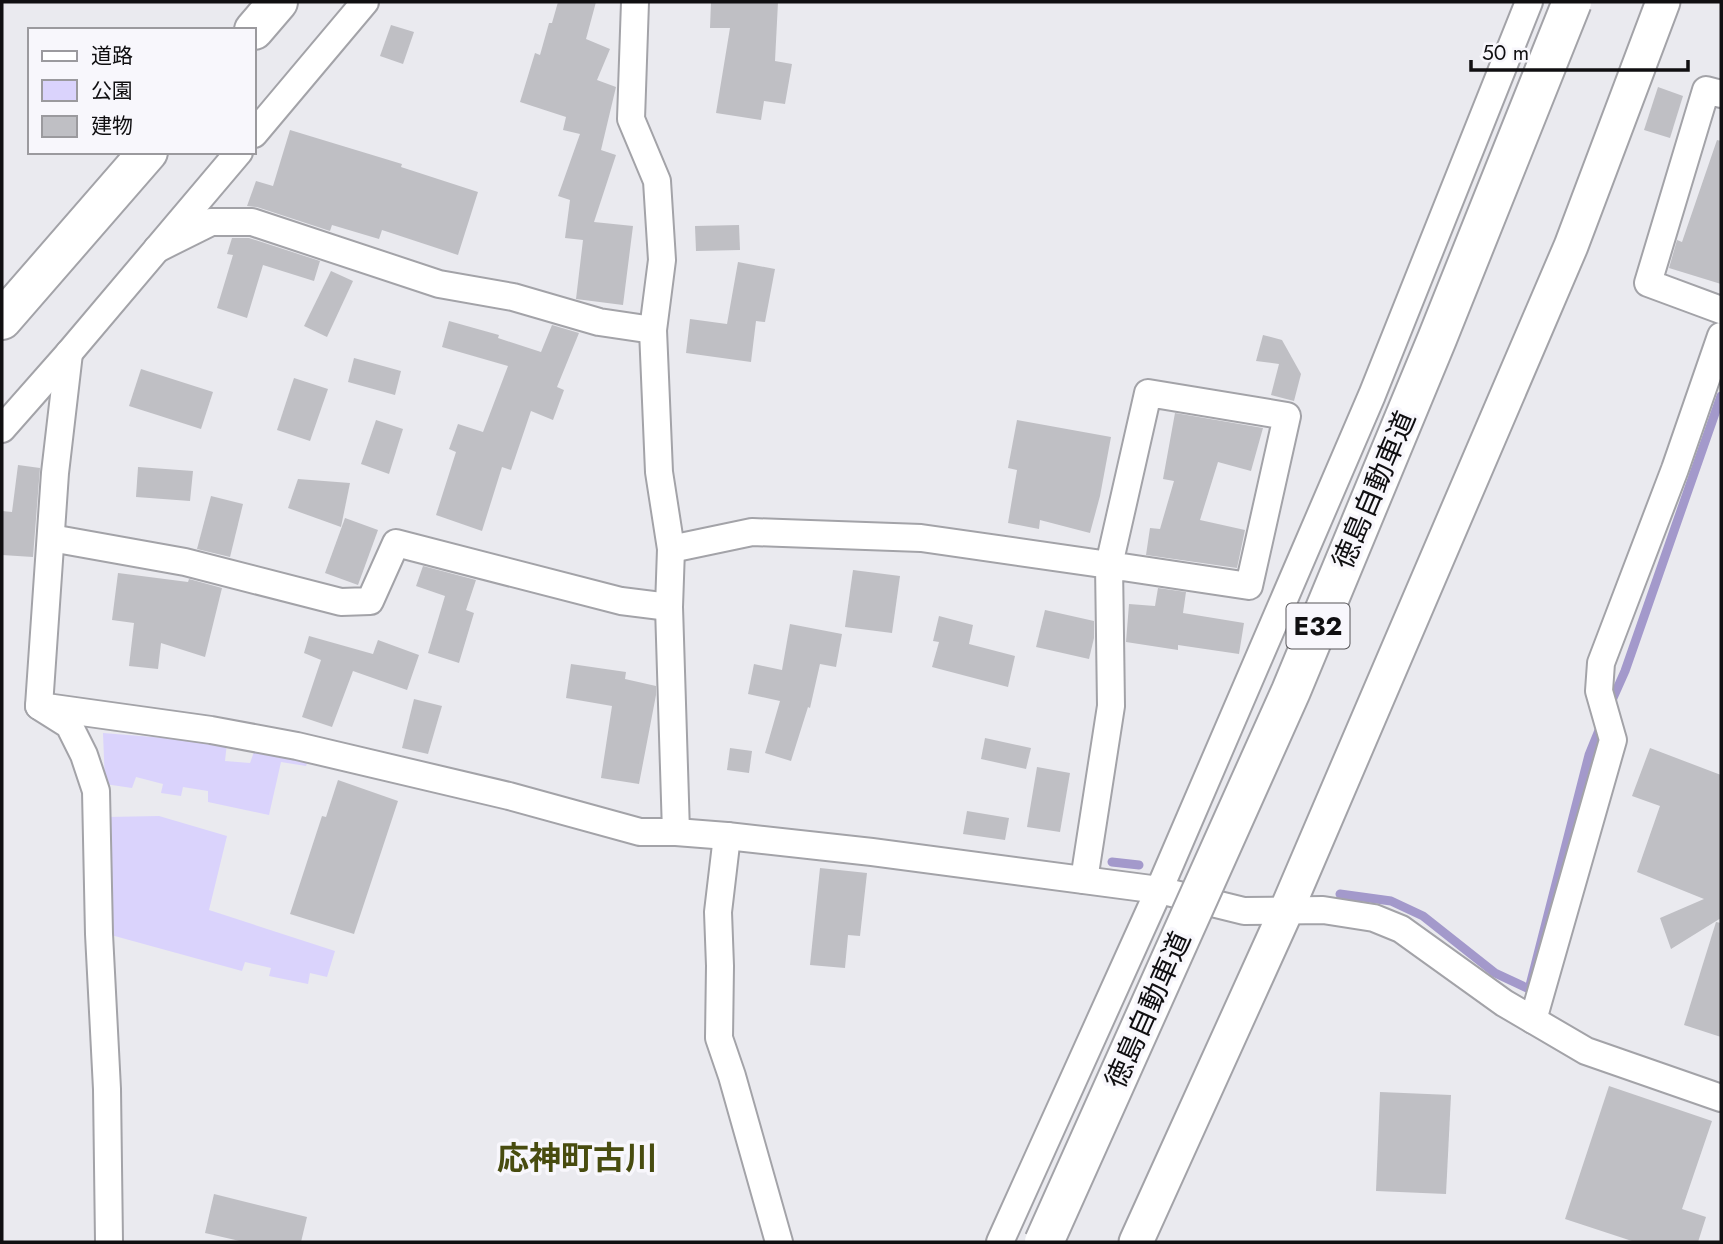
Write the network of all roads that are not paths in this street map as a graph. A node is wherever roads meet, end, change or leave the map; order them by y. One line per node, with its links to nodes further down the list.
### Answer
1 (278, 2): 7 (main road)
2 (365, 2): 9 (street)
3 (635, 2): 15 (street)
4 (1529, 2): 27 (street)
5 (1572, 2): 34 (main road, 徳島自動車道 / E32, bridge)
6 (1663, 2): 28 (street)
7 (256, 28)
8 (1721, 93): 13 (street)
9 (256, 132)
10 (146, 154): 14 (main road)
11 (237, 154): 12 (street)
12 (158, 249): 15 (street); 17 (street)
13 (1721, 310)
14 (2, 320)
15 (653, 330): 20 (street)
16 (1721, 336): 29 (street)
17 (69, 354): 18 (street); 19 (street)
18 (2, 429)
19 (51, 538): 22 (street); 23 (street)
20 (671, 549): 21 (street); 22 (street)
21 (1109, 565): 21 (street); 26 (street)
22 (669, 607): 24 (street)
23 (39, 706): 24 (street); 31 (street)
24 (676, 832): 25 (street)
25 (727, 836): 26 (street); 32 (street)
26 (1084, 880): 27 (street)
27 (1159, 890): 28 (street); 33 (street)
28 (1286, 911): 29 (street); 35 (street)
29 (1533, 1020): 30 (street)
30 (1721, 1098)
31 (109, 1242)
32 (779, 1242)
33 (1000, 1242)
34 (1044, 1242)
35 (1136, 1242)

